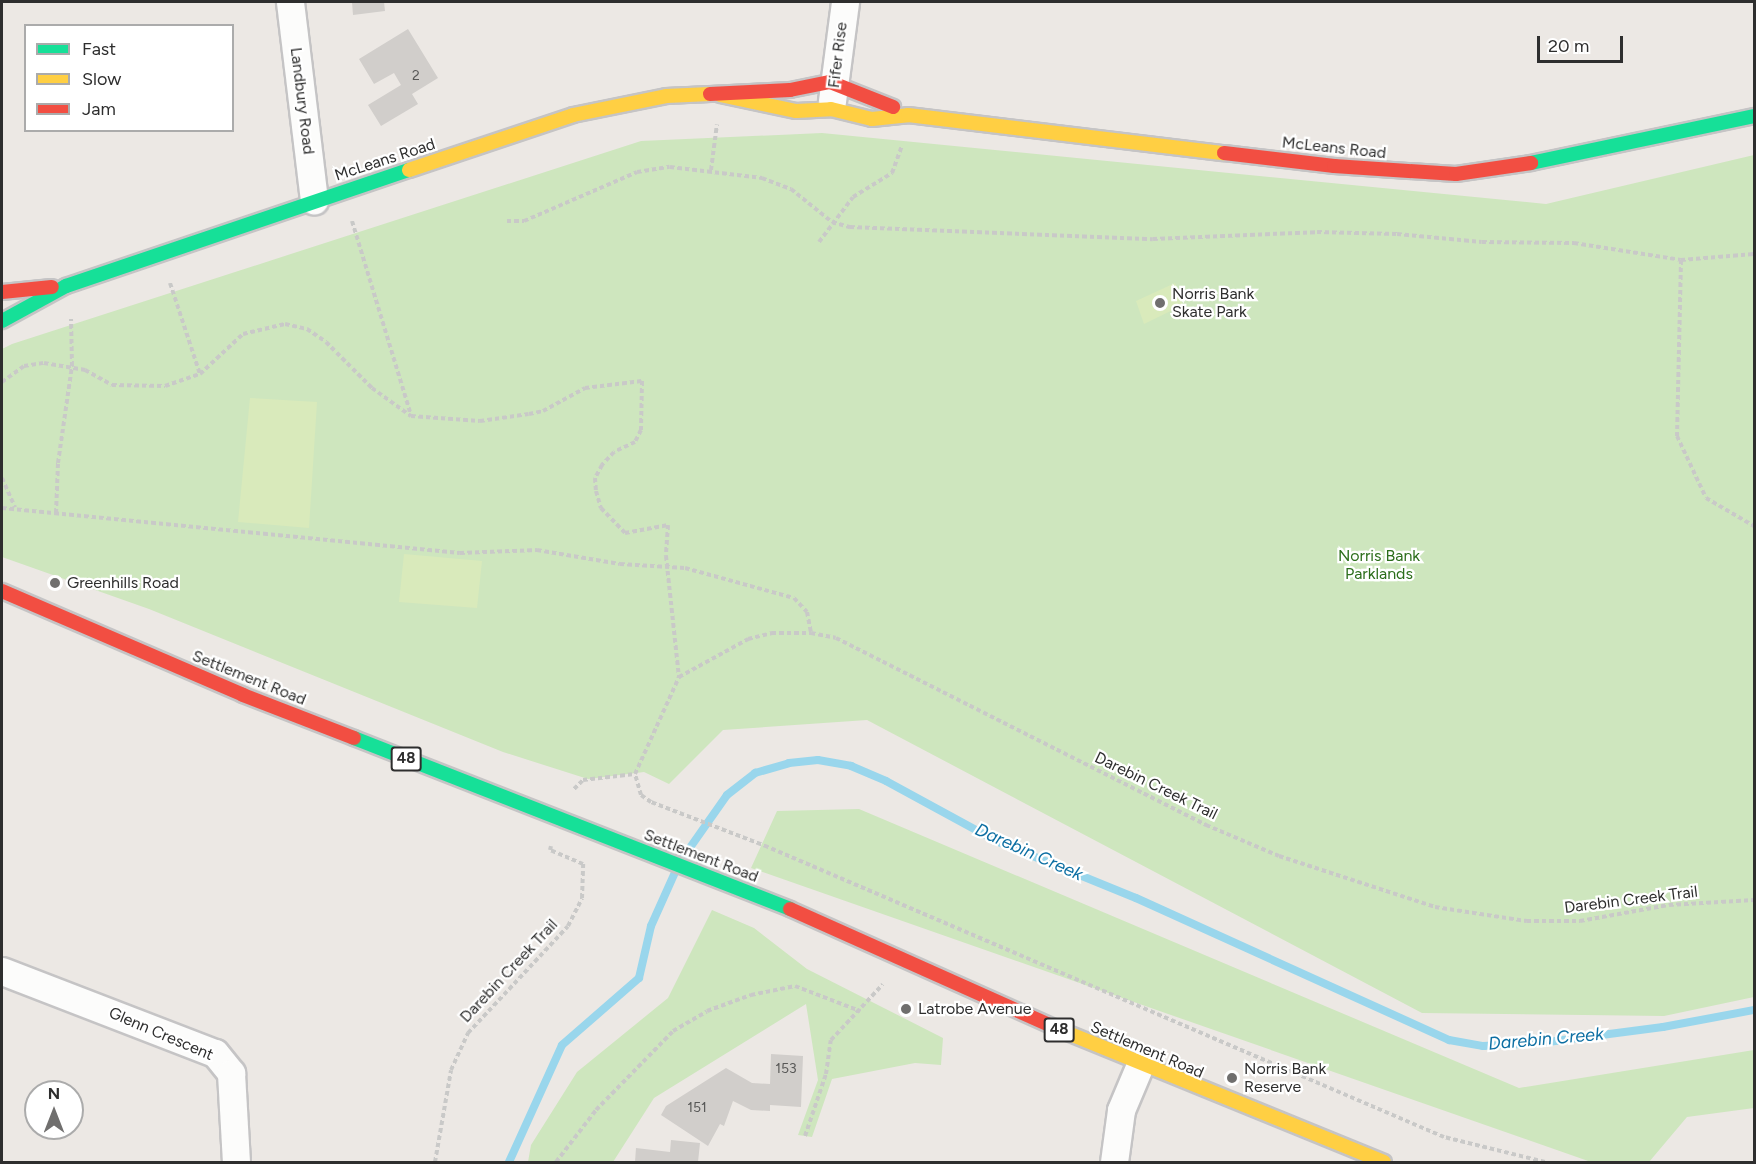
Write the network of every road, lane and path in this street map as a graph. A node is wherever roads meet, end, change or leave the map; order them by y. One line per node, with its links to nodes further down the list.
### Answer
1 (290, 2): 9 (street, Landbury Road)
2 (845, 2): 4 (street, Fifer Rise)
3 (720, 95): 4 (street, McLeans Road); 4 (street, McLeans Road); 7 (path); 8 (street, McLeans Road)
4 (833, 96): 5 (street, McLeans Road); 5 (street, McLeans Road)
5 (908, 116): 6 (street, McLeans Road); 11 (path)
6 (1755, 116)
7 (711, 170): 10 (path); 11 (path)
8 (344, 191): 9 (street, McLeans Road); 22 (path)
9 (314, 201): 13 (street, McLeans Road)
10 (507, 221)
11 (832, 222): 12 (path); 15 (path)
12 (819, 242)
13 (160, 254): 16 (street, McLeans Road); 20 (path)
14 (1755, 254): 15 (path)
15 (1681, 260): 27 (path)
16 (66, 286): 17 (street, McLeans Road); 18 (street, McLeans Road); 19 (path)
17 (2, 292)
18 (2, 321)
19 (72, 366): 20 (path); 21 (path); 26 (path)
20 (200, 374): 22 (path)
21 (2, 382)
22 (411, 416): 28 (path)
23 (2, 478): 24 (path)
24 (15, 507): 25 (path); 26 (path)
25 (2, 508)
26 (56, 513): 28 (path)
27 (1755, 526)
28 (670, 567): 30 (path); 31 (path)
29 (2, 591): 33 (street, Settlement Road / 48)
30 (811, 633): 31 (path, Darebin Creek Trail); 34 (path, Darebin Creek Trail)
31 (679, 677): 32 (path)
32 (634, 774): 33 (path); 45 (path)
33 (560, 819): 35 (street, Settlement Road / 48); 41 (path, Darebin Creek Trail)
34 (1755, 900)
35 (905, 963): 37 (path); 38 (street, Settlement Road / 48)
36 (2, 971): 40 (street, Glenn Crescent)
37 (860, 1011): 39 (path); 42 (path)
38 (1140, 1065): 43 (street); 44 (street, Settlement Road / 48)
39 (805, 1136)
40 (236, 1162)
41 (435, 1162)
42 (556, 1162)
43 (1114, 1162)
44 (1384, 1162)
45 (1545, 1162)

